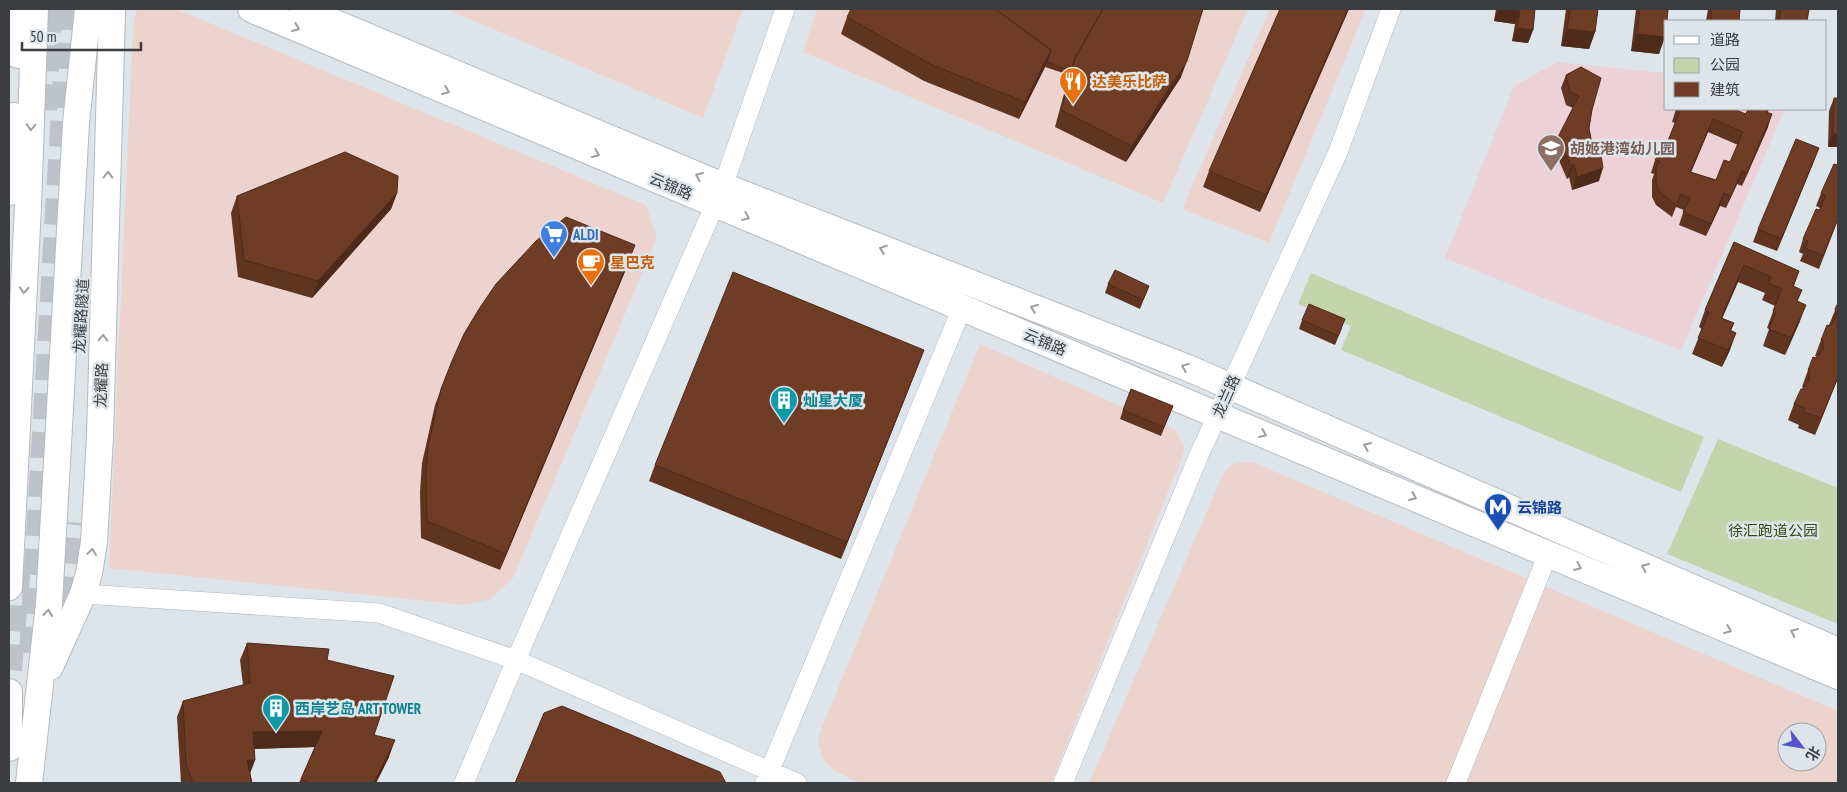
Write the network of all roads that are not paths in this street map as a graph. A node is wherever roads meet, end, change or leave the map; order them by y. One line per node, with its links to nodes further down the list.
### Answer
1 (14, 9): 9 (main road)
2 (26, 9): 9 (main road)
3 (35, 9): 17 (main road, one-way to 17)
4 (251, 9): 11 (main road, 云锦路, one-way to 11)
5 (302, 9): 11 (main road, 云锦路, one-way to 5)
6 (785, 9): 11 (street)
7 (1390, 9): 13 (street, 龙兰路)
8 (100, 10): 15 (main road, 龙耀路隧道); 18 (main road, 龙耀路, one-way to 8); 24 (main road, 龙耀路, one-way to 8)
9 (18, 55): 10 (main road)
10 (9, 192)
11 (720, 195): 12 (main road, 云锦路, one-way to 12); 13 (main road, 云锦路, one-way to 11); 20 (street)
12 (962, 308): 14 (main road, 云锦路); 25 (street)
13 (1230, 386): 14 (street, 龙兰路); 19 (main road, 云锦路, one-way to 13)
14 (1218, 414): 16 (main road, 云锦路, one-way to 16); 29 (street, 龙兰路)
15 (70, 522)
16 (1548, 554): 21 (main road, 云锦路, one-way to 21); 30 (street)
17 (9, 587)
18 (83, 594): 20 (street); 24 (main road, 龙耀路)
19 (1838, 651)
20 (516, 660): 25 (street); 27 (street)
21 (1838, 676)
22 (9, 680): 23 (main road, 龙耀路)
23 (9, 693): 24 (main road, 龙耀路)
24 (20, 748): 26 (main road, 龙耀路)
25 (767, 777): 28 (street)
26 (29, 783)
27 (464, 783)
28 (797, 783)
29 (1062, 783)
30 (1456, 783)

